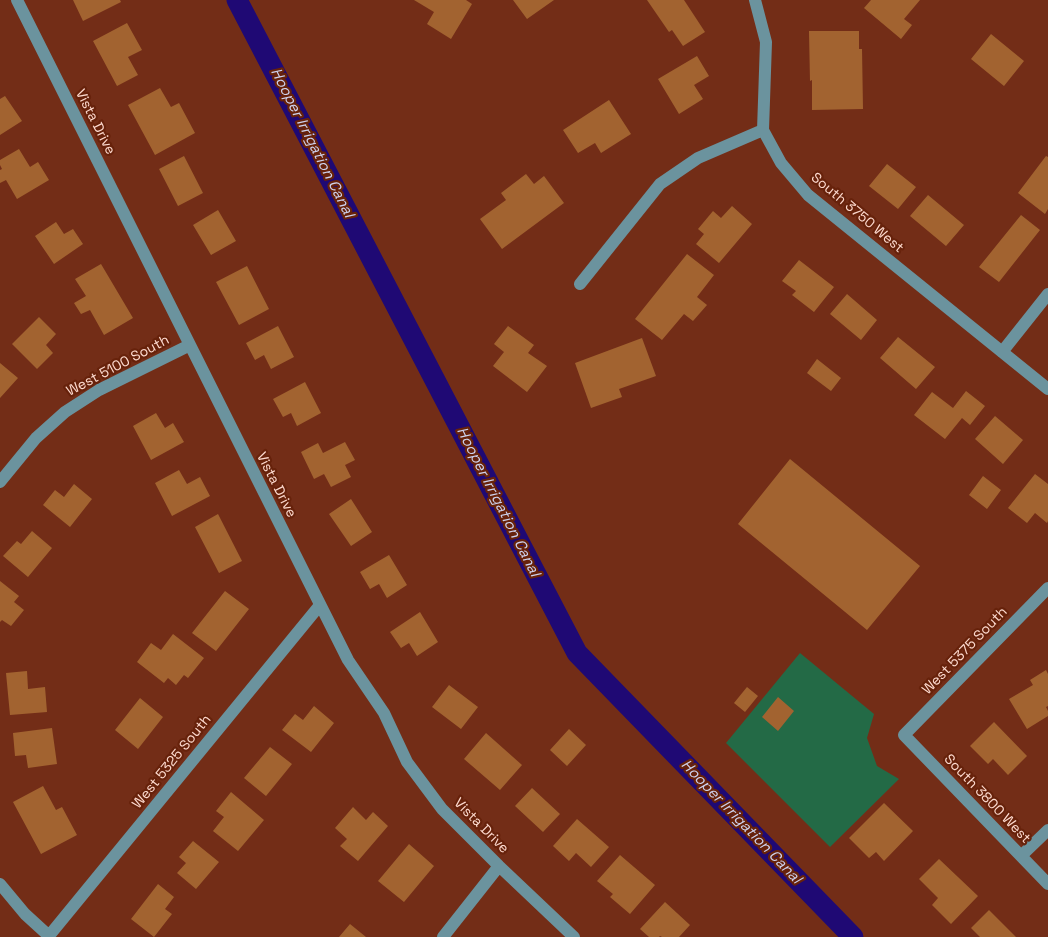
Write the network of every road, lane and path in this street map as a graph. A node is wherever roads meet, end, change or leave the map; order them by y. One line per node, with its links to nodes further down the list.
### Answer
1 (17, 0): 6 (street, Vista Drive)
2 (755, 0): 3 (street, South 3750 West)
3 (763, 130): 4 (street); 7 (street, South 3750 West)
4 (580, 284)
5 (1048, 294): 7 (street)
6 (190, 345): 9 (street, West 5100 South); 11 (street, Vista Drive)
7 (1002, 352): 8 (street, South 3750 West)
8 (1048, 389)
9 (0, 482)
10 (1048, 588): 12 (street, West 5375 South)
11 (320, 605): 15 (street, Vista Drive); 18 (street, West 5325 South)
12 (904, 735): 14 (street, South 3800 West)
13 (1048, 830): 14 (street)
14 (1021, 856): 17 (street, South 3800 West)
15 (499, 866): 19 (street); 20 (street, Vista Drive)
16 (0, 884): 18 (street)
17 (1048, 884)
18 (48, 936)
19 (443, 937)
20 (574, 937)

